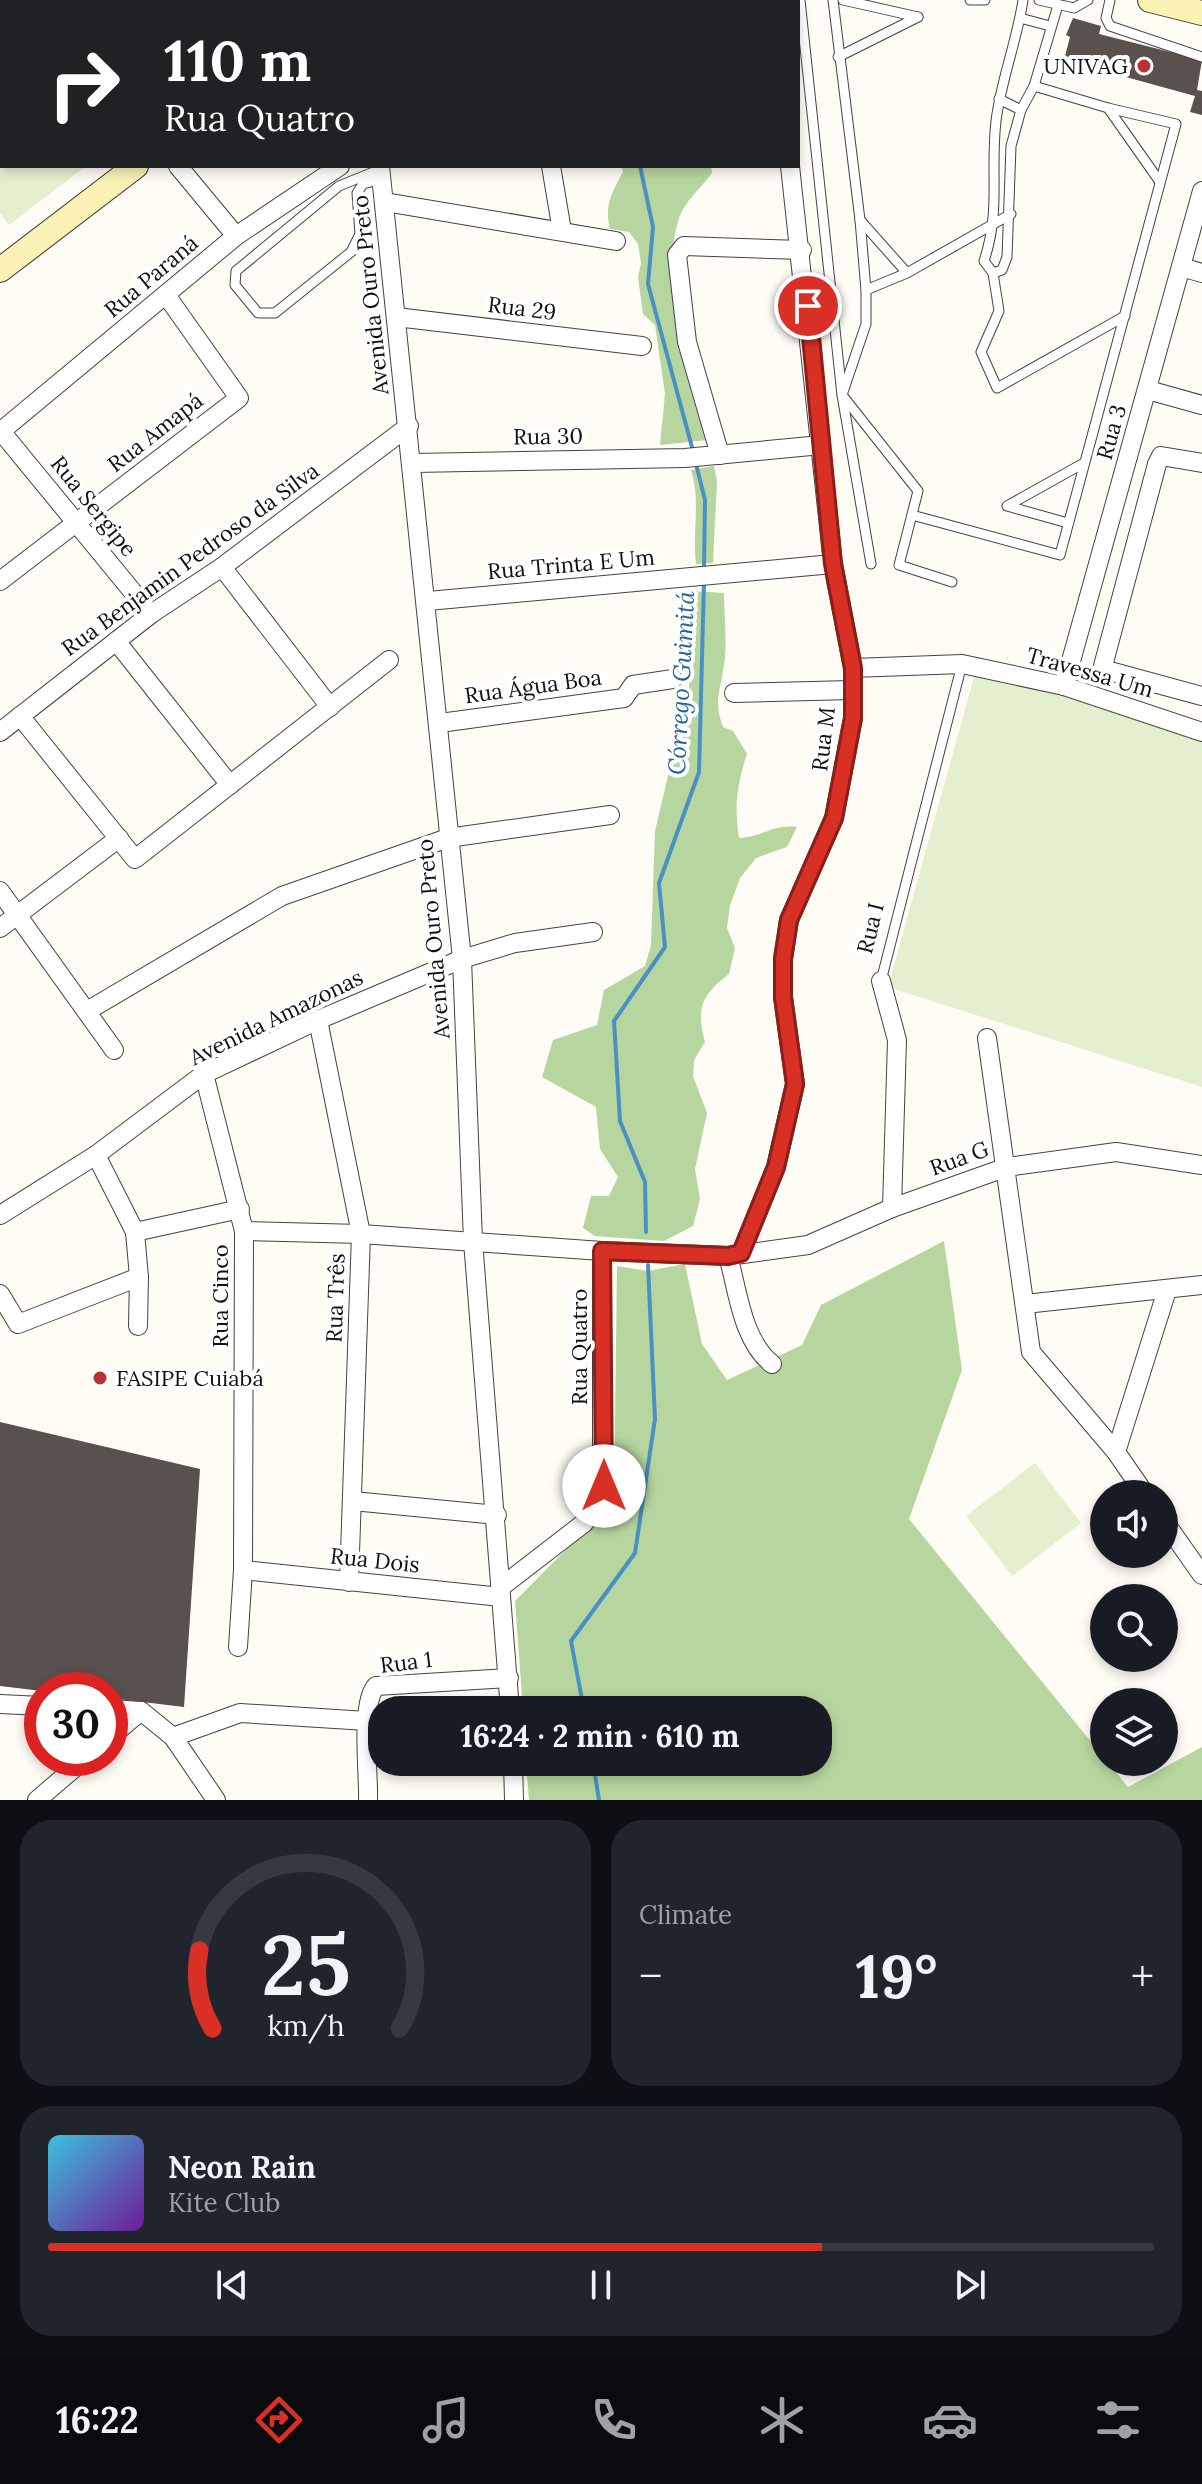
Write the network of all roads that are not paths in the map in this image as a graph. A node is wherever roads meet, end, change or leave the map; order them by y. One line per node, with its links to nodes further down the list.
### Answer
1 (800, 0): 48 (lane)
2 (833, 0): 15 (lane)
3 (843, 0): 15 (lane)
4 (970, 0): 5 (lane)
5 (985, 0)
6 (1023, 0): 13 (lane)
7 (1039, 0): 11 (lane)
8 (1088, 0): 11 (lane)
9 (1110, 0): 16 (lane)
10 (1150, 0): 12 (main road)
11 (1058, 5): 14 (lane)
12 (1201, 9)
13 (1020, 18): 14 (lane); 18 (lane)
14 (1050, 26): 17 (lane)
15 (838, 57): 31 (lane)
16 (1202, 57)
17 (1034, 86): 19 (lane); 20 (lane)
18 (999, 99): 20 (lane); 32 (lane)
19 (1108, 108): 27 (lane); 27 (lane)
20 (1021, 110): 30 (lane)
21 (133, 168): 38 (main road)
22 (180, 168): 34 (street)
23 (337, 168): 34 (street, Rua Paraná)
24 (551, 168): 33 (street)
25 (790, 168): 36 (street, Rua M)
26 (381, 171): 26 (lane); 29 (street, Avenida Ouro Preto)
27 (1160, 182): 44 (lane)
28 (1202, 191): 37 (street, Rua 3)
29 (385, 202): 33 (street); 45 (street, Avenida Ouro Preto)
30 (1011, 214): 32 (lane); 40 (lane)
31 (860, 220): 39 (lane); 42 (lane)
32 (995, 222): 39 (lane); 40 (lane)
33 (562, 231): 35 (street)
34 (236, 236): 43 (street, Rua Paraná)
35 (616, 241)
36 (802, 250): 52 (street, Rua M); 53 (street)
37 (1181, 267): 41 (street); 47 (street, Rua 3)
38 (0, 270)
39 (907, 273): 42 (lane)
40 (993, 273): 44 (lane)
41 (1202, 273)
42 (866, 290): 48 (lane)
43 (166, 295): 51 (street, Rua Paraná); 58 (street, Rua Amapá)
44 (1125, 316): 55 (lane)
45 (396, 317): 46 (street, Rua 29); 50 (street, Avenida Ouro Preto)
46 (642, 346)
47 (1148, 390): 49 (street); 72 (street, Rua 3)
48 (842, 395): 57 (lane); 61 (lane)
49 (1202, 405)
50 (409, 426): 54 (street, Avenida Ouro Preto); 62 (street, Rua Benjamin Pedroso da Silva)
51 (0, 431): 58 (street, Rua Sergipe)
52 (821, 445): 53 (street, Rua 30); 60 (street, Rua M)
53 (714, 455): 54 (street, Rua 30)
54 (413, 463): 65 (street, Avenida Ouro Preto)
55 (1084, 463): 59 (lane); 59 (lane)
56 (1202, 463): 75 (street)
57 (912, 515): 59 (lane); 64 (lane)
58 (77, 523): 63 (street, Rua Amapá); 66 (street, Rua Sergipe)
59 (1068, 523)
60 (833, 564): 65 (street, Rua Trinta E Um); 70 (street, Rua M)
61 (871, 564)
62 (222, 567): 66 (street, Rua Benjamin Pedroso da Silva); 76 (street)
63 (0, 581)
64 (952, 582)
65 (428, 601): 78 (street, Avenida Ouro Preto)
66 (151, 614): 67 (street, Rua Benjamin Pedroso da Silva)
67 (116, 641): 77 (street, Rua Benjamin Pedroso da Silva); 81 (street)
68 (389, 660): 76 (street)
69 (962, 664): 70 (street, Travessa Um); 72 (street, Travessa Um); 90 (lane, Rua I)
70 (853, 668): 73 (street, Rua M)
71 (673, 679): 78 (street, Rua Água Boa)
72 (1064, 686): 80 (street, Travessa Um)
73 (852, 690): 74 (street); 107 (street, Rua M)
74 (734, 693)
75 (1202, 696)
76 (330, 707): 81 (street)
77 (20, 716): 79 (street, Rua Benjamin Pedroso da Silva); 83 (street)
78 (440, 723): 84 (street, Avenida Ouro Preto)
79 (0, 732)
80 (1202, 732)
81 (230, 785): 83 (street)
82 (610, 815): 84 (street)
83 (119, 838): 86 (street)
84 (448, 838): 89 (street, Avenida Ouro Preto); 91 (street)
85 (0, 891): 86 (street)
86 (18, 914): 87 (street); 91 (street)
87 (0, 928)
88 (593, 932): 89 (street, Avenida Amazonas)
89 (462, 959): 92 (street, Avenida Amazonas); 105 (street, Avenida Ouro Preto)
90 (881, 981): 99 (street, Rua I)
91 (87, 1011): 94 (street)
92 (318, 1020): 95 (street, Avenida Amazonas); 104 (street, Rua Três)
93 (987, 1038): 98 (street)
94 (114, 1050)
95 (204, 1074): 96 (street, Avenida Amazonas); 100 (street, Rua Cinco)
96 (96, 1155): 101 (street, Avenida Amazonas); 103 (street)
97 (1202, 1165): 98 (street, Rua G)
98 (1007, 1167): 99 (street, Rua G); 112 (street)
99 (892, 1208): 107 (street, Rua G)
100 (240, 1209): 102 (street, Rua Cinco); 103 (street)
101 (0, 1215)
102 (244, 1231): 104 (street); 120 (street, Rua Cinco)
103 (135, 1232): 108 (street)
104 (361, 1234): 105 (street); 117 (street, Rua Três)
105 (473, 1241): 106 (street); 118 (street, Avenida Ouro Preto)
106 (602, 1251): 107 (street); 123 (street, Rua Quatro)
107 (734, 1254): 114 (street)
108 (139, 1277): 111 (street); 113 (street)
109 (1202, 1285): 110 (street)
110 (1167, 1290): 112 (street); 115 (street)
111 (0, 1294)
112 (1025, 1304): 115 (street)
113 (138, 1326)
114 (772, 1364)
115 (1116, 1452): 116 (street)
116 (1135, 1480)
117 (353, 1501): 118 (street); 122 (street, Rua Três)
118 (497, 1515): 123 (street, Avenida Ouro Preto)
119 (1178, 1541): 121 (street)
120 (243, 1570): 122 (street, Rua Dois); 124 (street, Rua Cinco)
121 (1202, 1575)
122 (349, 1582): 123 (street, Rua Dois)
123 (501, 1592): 125 (street, Avenida Ouro Preto)
124 (238, 1647)
125 (509, 1678): 126 (street, Avenida Ouro Preto); 131 (street, Rua 1)
126 (510, 1696)
127 (0, 1704): 128 (street)
128 (24, 1705)
129 (128, 1710): 130 (street)
130 (141, 1711): 132 (street); 133 (street)
131 (367, 1721): 133 (street); 138 (street, Rua 1)
132 (128, 1722)
133 (173, 1737): 137 (street)
134 (65, 1776): 136 (street)
135 (513, 1776): 139 (street)
136 (37, 1800)
137 (216, 1800)
138 (368, 1800)
139 (514, 1800)

